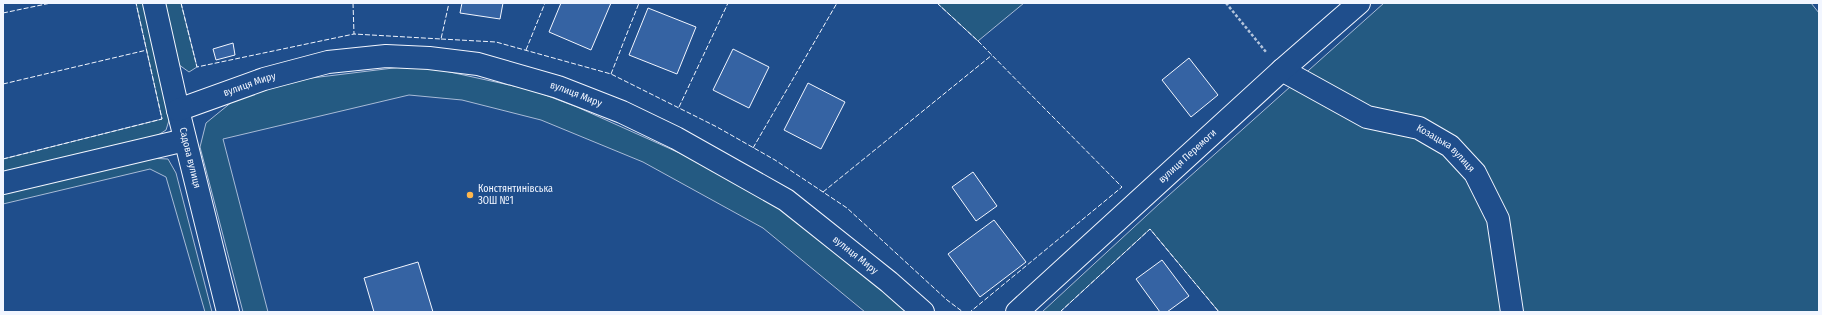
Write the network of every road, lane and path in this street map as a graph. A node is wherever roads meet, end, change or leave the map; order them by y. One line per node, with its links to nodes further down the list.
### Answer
1 (154, 3): 5 (street, Садова вулиця)
2 (1226, 3): 4 (path)
3 (1359, 3): 4 (street, вулиця Перемоги)
4 (1282, 70): 10 (street, вулиця Перемоги); 11 (street, Козацька вулиця)
5 (178, 110): 6 (street, Садова вулиця); 9 (street, вулиця Миру)
6 (185, 140): 7 (street); 8 (street, Садова вулиця)
7 (3, 183)
8 (228, 312)
9 (922, 312)
10 (1017, 312)
11 (1512, 312)

